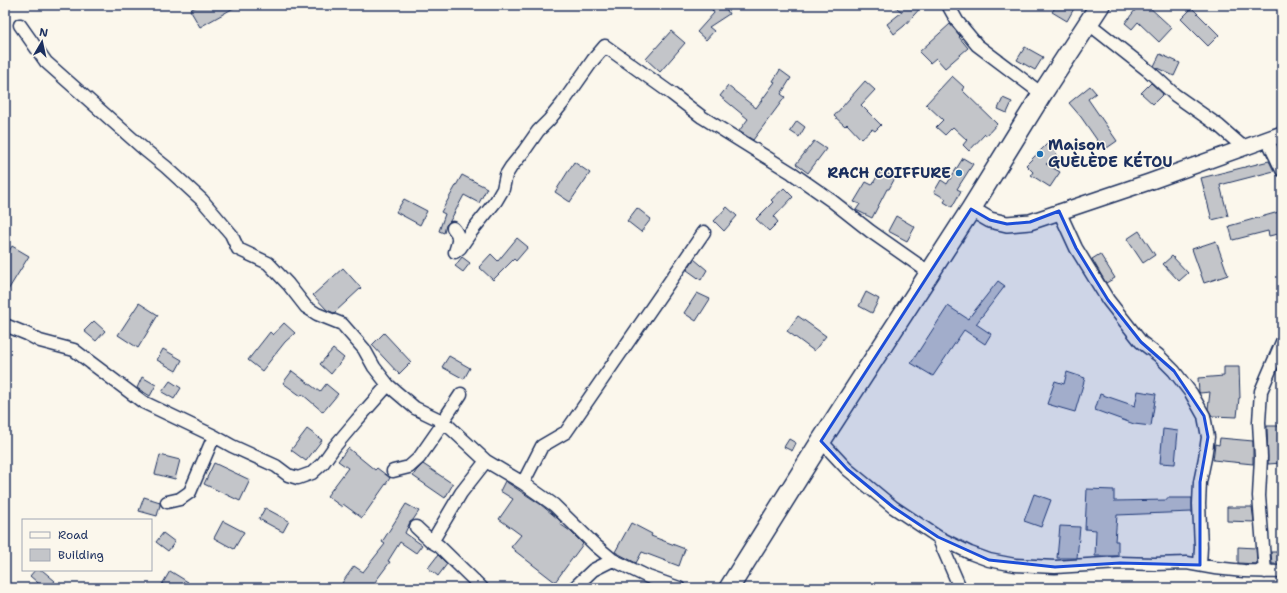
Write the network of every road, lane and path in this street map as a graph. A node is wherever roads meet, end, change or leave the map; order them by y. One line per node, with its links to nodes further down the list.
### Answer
1 (948, 5): 5 (street)
2 (1100, 5): 3 (main road)
3 (1088, 23): 5 (main road); 8 (street)
4 (20, 25): 17 (street)
5 (1042, 94): 10 (main road)
6 (1282, 134): 7 (street)
7 (1267, 139): 8 (street); 9 (street)
8 (1243, 147): 11 (street)
9 (1282, 170)
10 (972, 209): 11 (street); 14 (main road)
11 (1059, 211): 30 (street)
12 (453, 228): 14 (street)
13 (704, 232): 24 (street)
14 (930, 273): 21 (main road)
15 (5, 325): 20 (street)
16 (1282, 342): 31 (street)
17 (388, 385): 19 (street); 20 (street)
18 (461, 394): 19 (street)
19 (444, 422): 22 (street); 23 (street)
20 (214, 436): 25 (street)
21 (821, 441): 27 (street); 36 (main road)
22 (486, 461): 24 (street); 28 (street)
23 (393, 471)
24 (523, 482): 29 (street)
25 (167, 502)
26 (416, 527): 28 (street)
27 (938, 537): 30 (street); 37 (street)
28 (432, 542): 33 (street)
29 (613, 560): 34 (street); 35 (street)
30 (1200, 565): 31 (street)
31 (1265, 572): 32 (street)
32 (1282, 572)
33 (482, 588)
34 (574, 588)
35 (679, 588)
36 (729, 588)
37 (960, 588)

